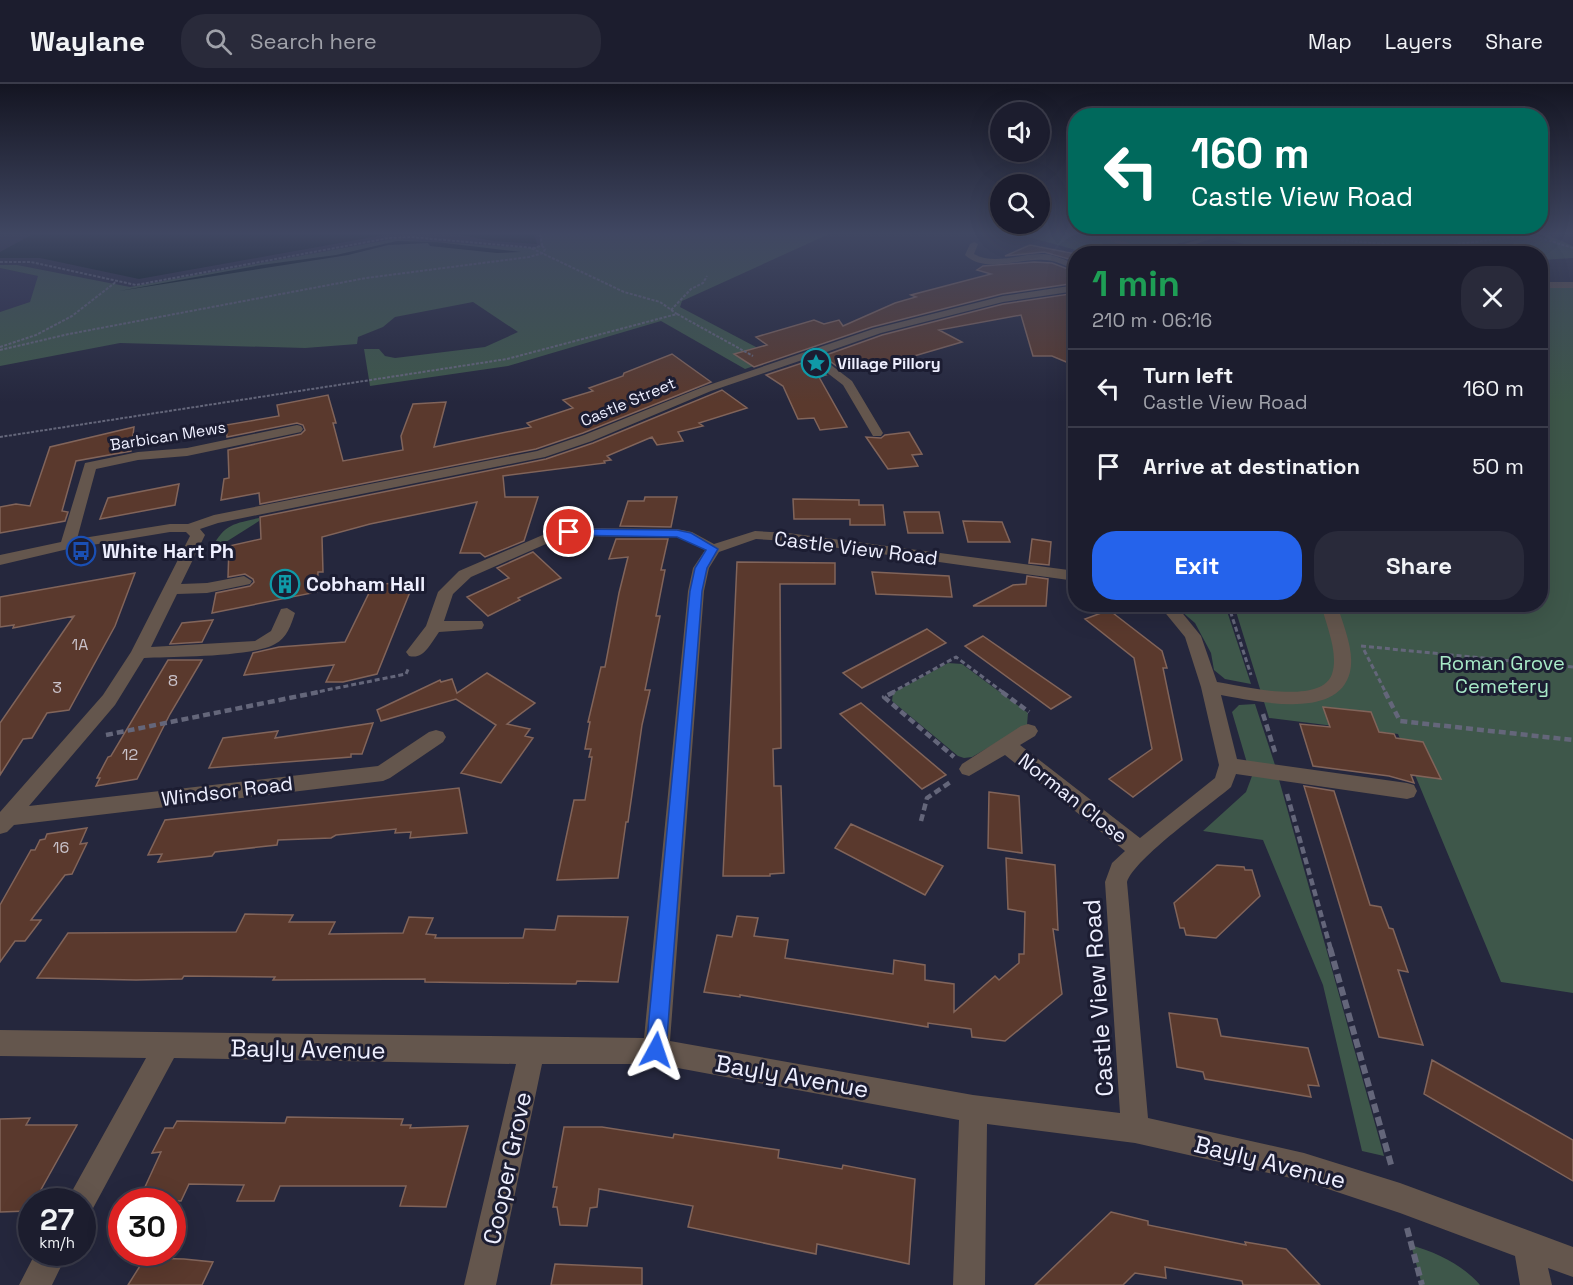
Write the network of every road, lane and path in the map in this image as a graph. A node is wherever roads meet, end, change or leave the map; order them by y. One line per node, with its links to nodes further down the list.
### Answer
1 (106, 290): 8 (path)
2 (302, 290): 8 (path)
3 (619, 290): 6 (path)
4 (689, 290): 6 (path)
5 (1063, 290): 9 (street, Castle Street)
6 (671, 310): 7 (path)
7 (677, 314): 10 (path); 13 (path)
8 (0, 349)
9 (809, 354): 10 (street, Castle Street); 12 (street)
10 (772, 367): 14 (street, Castle Street)
11 (297, 429): 15 (street, Barbican Mews)
12 (877, 433)
13 (0, 437)
14 (190, 528): 15 (street, Castle Street); 20 (street)
15 (68, 545): 17 (street)
16 (713, 549): 18 (street, Castle View Road); 26 (street); 48 (street)
17 (0, 560)
18 (1068, 575)
19 (244, 581): 20 (street)
20 (172, 589): 30 (street)
21 (1173, 612): 32 (street)
22 (1231, 612): 33 (path)
23 (1331, 612): 27 (street)
24 (286, 613): 30 (street)
25 (476, 625): 26 (street)
26 (434, 627): 29 (street)
27 (1339, 644): 28 (path); 33 (street)
28 (1362, 647): 31 (path); 36 (path)
29 (415, 652): 37 (path)
30 (139, 654): 37 (street)
31 (1573, 666)
32 (1210, 687): 33 (street); 39 (street)
33 (1257, 694): 41 (path)
34 (1028, 731): 38 (street, Norman Close); 40 (path)
35 (436, 737): 43 (street, Windsor Road)
36 (1573, 740)
37 (73, 742): 43 (street)
38 (1006, 745): 40 (street, Norman Close); 45 (street, Norman Close)
39 (1229, 765): 41 (street); 45 (street, Castle View Road)
40 (969, 769): 44 (path)
41 (1281, 772): 42 (street); 53 (path)
42 (1407, 791)
43 (4, 821)
44 (921, 821)
45 (1140, 850): 51 (street, Castle View Road)
46 (0, 1043): 47 (street, Bayly Avenue)
47 (166, 1047): 49 (street, Bayly Avenue); 52 (street)
48 (656, 1050): 49 (street, Bayly Avenue); 50 (street, Bayly Avenue)
49 (532, 1052): 58 (street, Cooper Grove)
50 (973, 1109): 51 (street, Bayly Avenue); 59 (street)
51 (1135, 1129): 53 (street, Bayly Avenue)
52 (89, 1188)
53 (1400, 1198): 54 (street, Bayly Avenue); 60 (path)
54 (1528, 1246): 55 (street, Bayly Avenue); 61 (street)
55 (1573, 1262)
56 (45, 1266): 57 (street)
57 (35, 1285)
58 (480, 1285)
59 (969, 1285)
60 (1422, 1285)
61 (1536, 1285)

